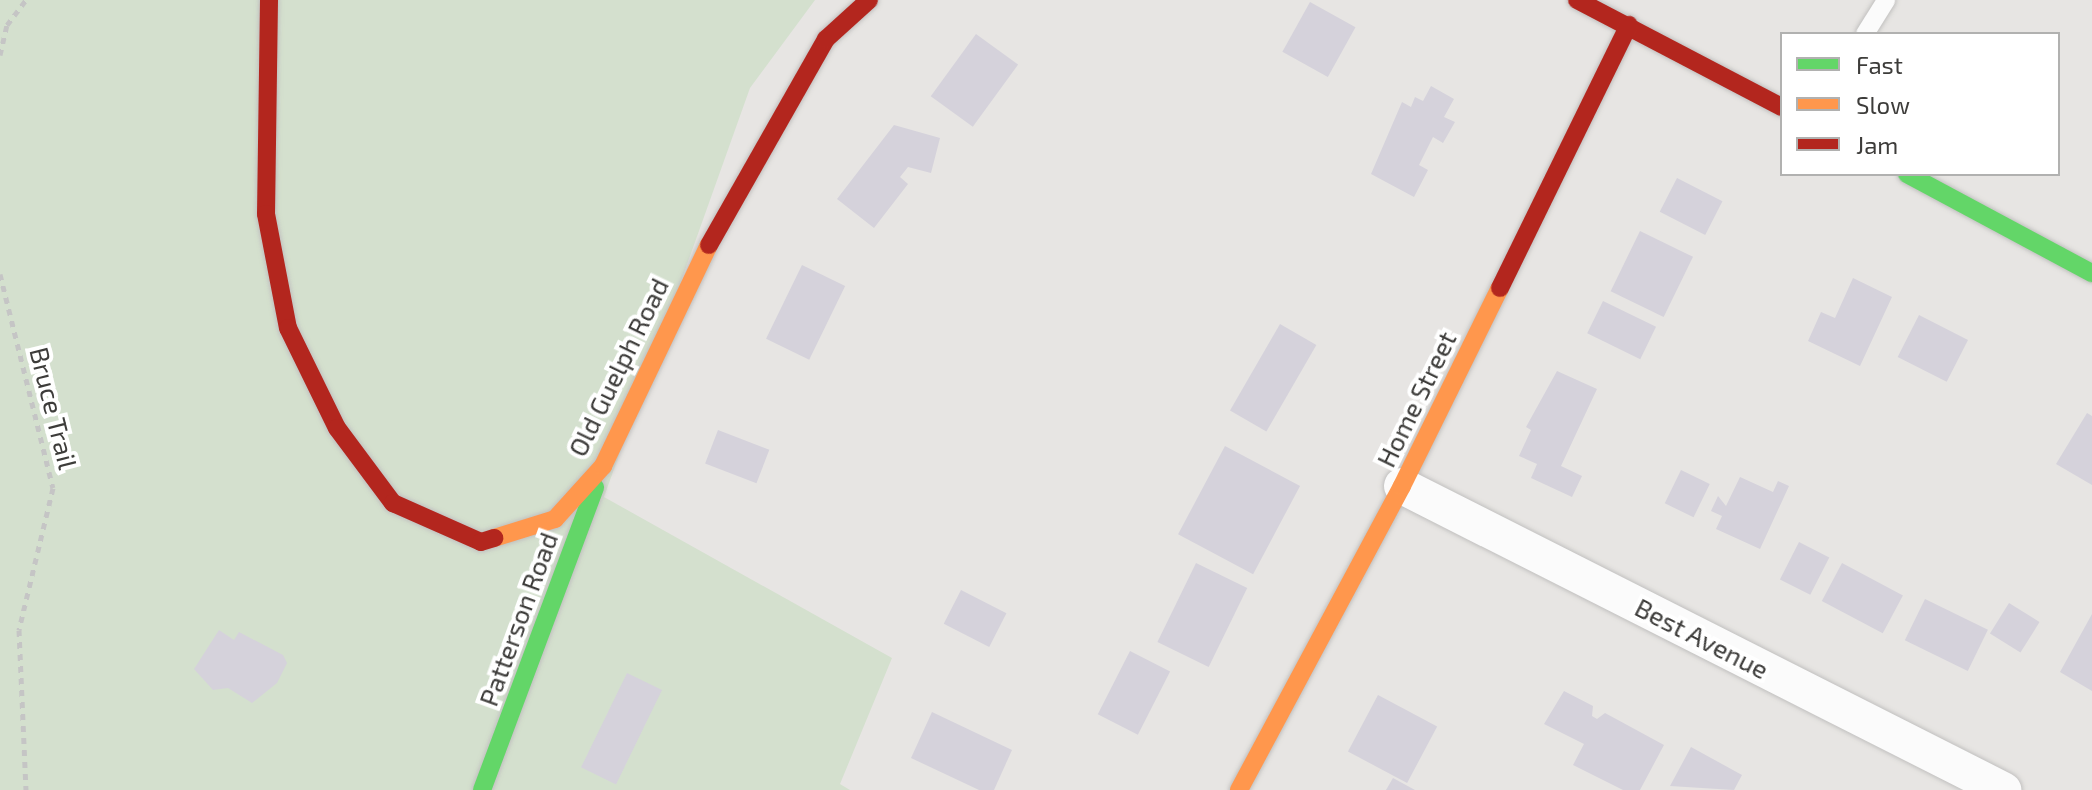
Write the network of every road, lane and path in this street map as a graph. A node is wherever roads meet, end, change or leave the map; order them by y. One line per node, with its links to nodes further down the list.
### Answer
1 (26, 0): 8 (path)
2 (269, 0): 13 (street, Old Guelph Road)
3 (869, 0): 13 (street, Old Guelph Road)
4 (1577, 0): 6 (street)
5 (1886, 0): 7 (lane)
6 (1629, 25): 9 (street); 14 (street, Home Street)
7 (1866, 32)
8 (0, 55)
9 (1780, 106)
10 (1911, 176): 11 (street)
11 (2092, 273)
12 (0, 274): 15 (path, Bruce Trail)
13 (603, 466): 16 (street, Patterson Road)
14 (1402, 486): 17 (street, Home Street); 18 (street, Best Avenue)
15 (26, 790)
16 (482, 790)
17 (1239, 790)
18 (2003, 790)

